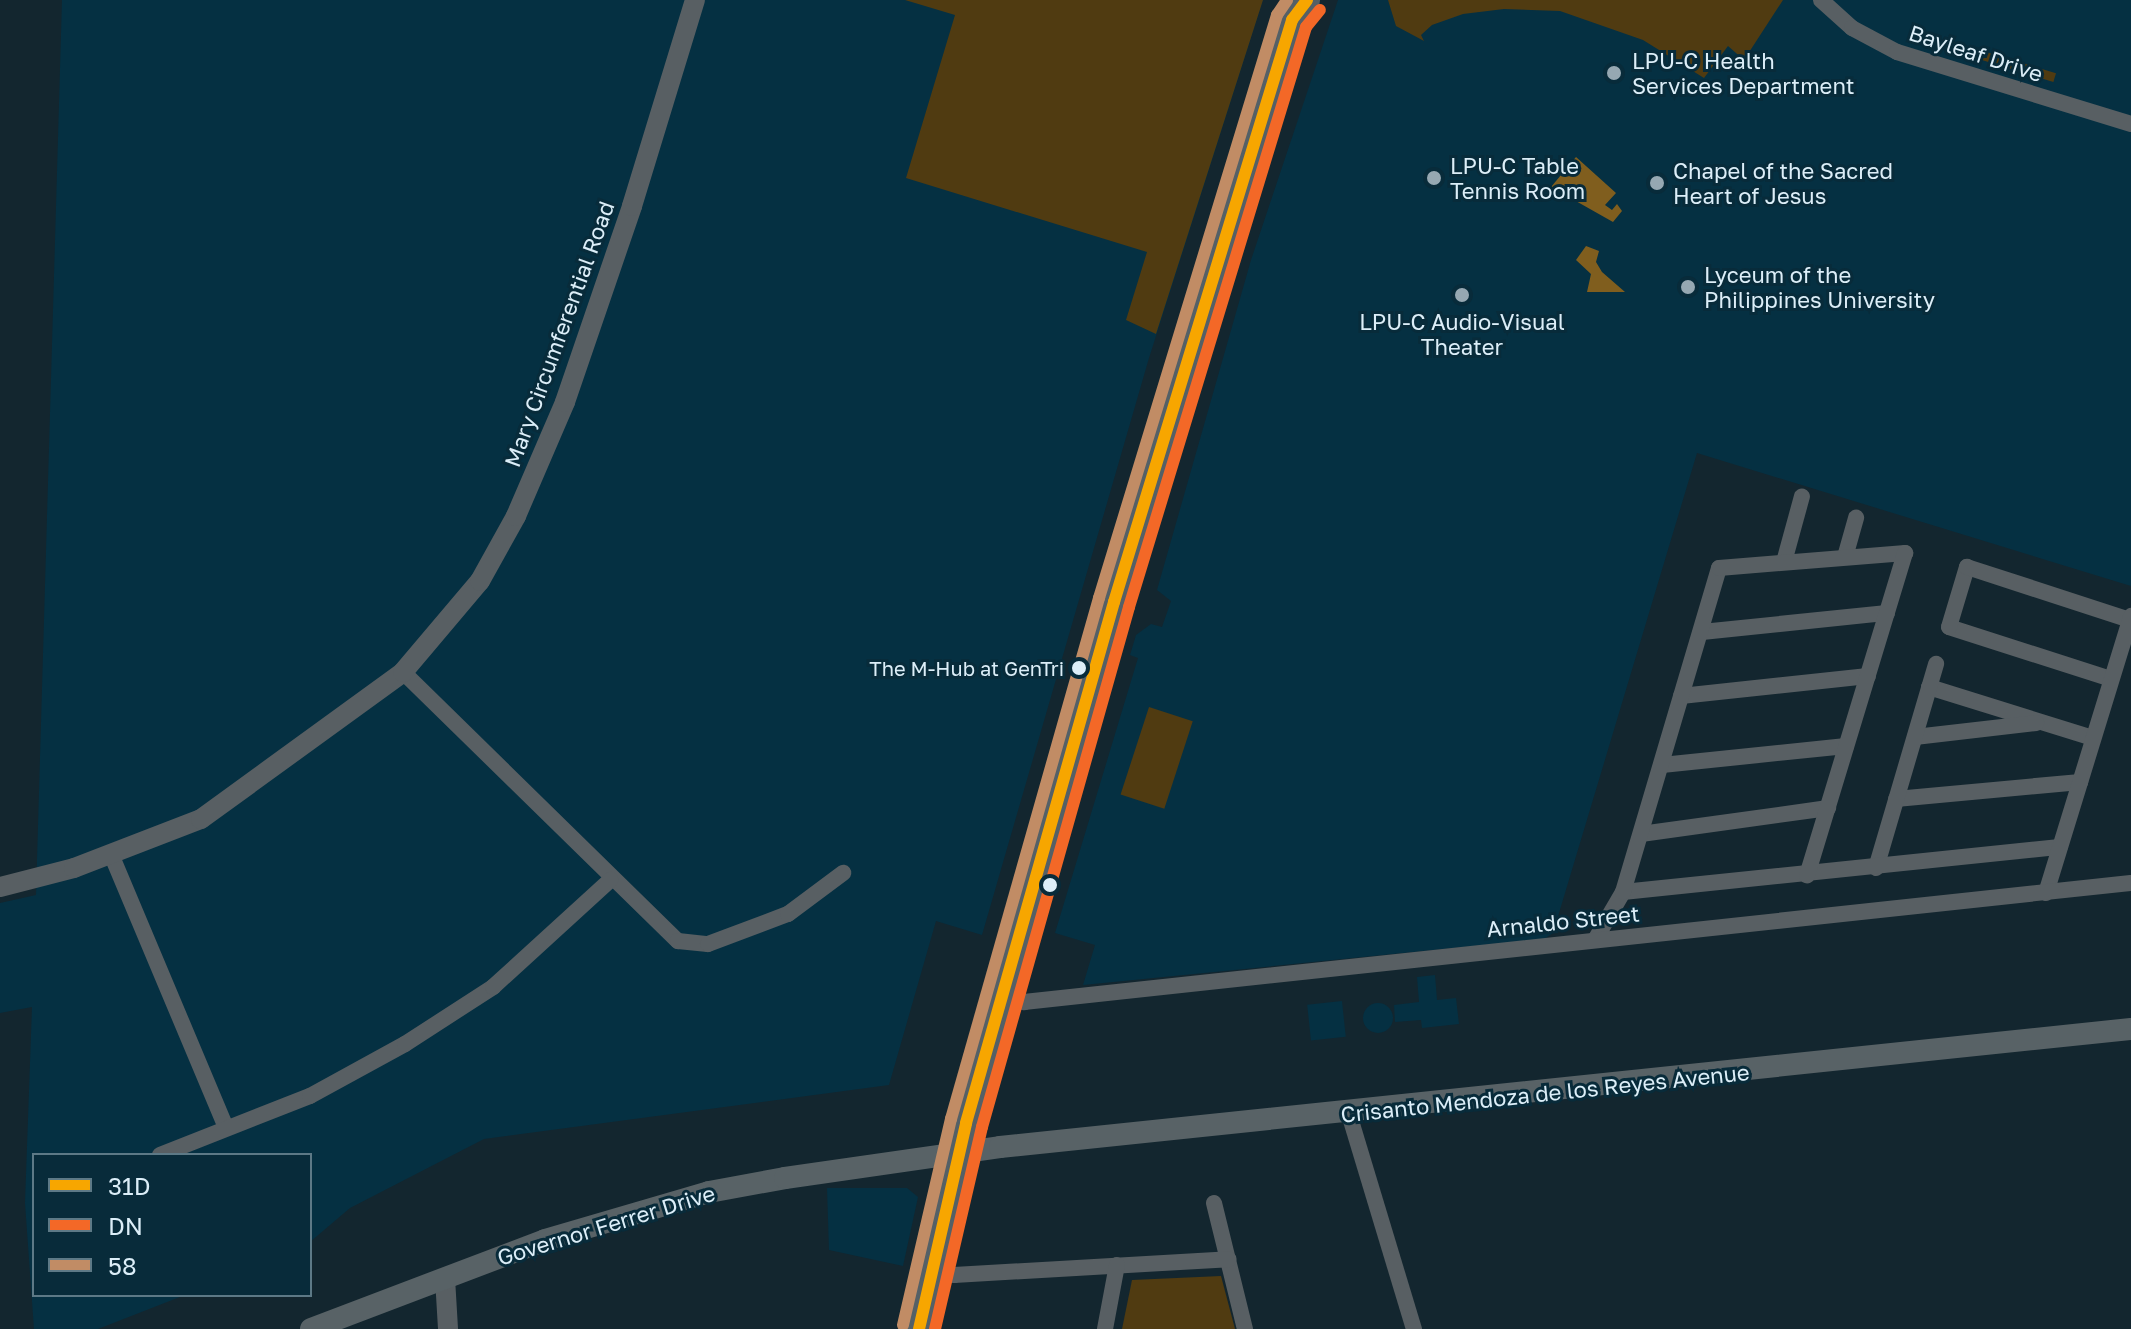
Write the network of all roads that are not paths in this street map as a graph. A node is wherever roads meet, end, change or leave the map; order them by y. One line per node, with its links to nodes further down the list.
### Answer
1 (695, 0): 13 (street, Mary Circumferential Road)
2 (1821, 0): 4 (street, Bayleaf Drive)
3 (1297, 7): 38 (main road)
4 (2131, 124)
5 (1802, 496): 8 (street)
6 (1856, 518): 7 (street)
7 (1845, 557): 8 (street); 9 (street)
8 (1784, 562): 11 (street)
9 (1887, 613): 11 (street); 14 (street)
10 (2130, 618): 15 (street); 15 (street)
11 (1702, 632): 17 (street)
12 (1936, 664): 16 (street)
13 (403, 672): 28 (street, Mary Circumferential Road); 32 (street)
14 (1868, 676): 17 (street); 21 (street)
15 (2111, 679): 20 (street)
16 (1929, 687): 18 (street); 19 (street)
17 (1681, 696): 22 (street)
18 (2043, 723): 19 (street); 20 (street)
19 (1915, 737): 24 (street)
20 (2093, 738): 23 (street)
21 (1846, 746): 22 (street); 25 (street)
22 (1662, 765): 26 (street)
23 (2080, 782): 24 (street); 27 (street)
24 (1896, 799): 29 (street)
25 (1828, 808): 26 (street); 31 (street)
26 (1641, 834): 35 (street)
27 (2060, 847): 29 (street); 36 (street)
28 (111, 854): 34 (street, Mary Circumferential Road); 41 (street)
29 (1876, 868): 31 (street)
30 (843, 873): 32 (street)
31 (1807, 875): 35 (street)
32 (610, 880): 41 (street)
33 (2131, 883): 36 (street, Arnaldo Street)
34 (0, 887)
35 (1623, 892): 37 (street)
36 (2046, 893): 37 (street, Arnaldo Street)
37 (1595, 940): 38 (street, Arnaldo Street)
38 (1001, 996): 43 (main road)
39 (2131, 1029): 40 (main road, Crisanto Mendoza de los Reyes Avenue)
40 (1349, 1114): 43 (main road, Crisanto Mendoza de los Reyes Avenue); 54 (street)
41 (226, 1127): 42 (street)
42 (165, 1153)
43 (959, 1154): 47 (main road); 48 (main road, Governor Ferrer Drive)
44 (1214, 1203): 45 (street)
45 (1229, 1259): 46 (street); 53 (street)
46 (1117, 1265): 47 (street); 52 (street)
47 (933, 1270): 51 (main road)
48 (445, 1278): 49 (main road, Governor Ferrer Drive); 50 (street)
49 (311, 1329)
50 (448, 1329)
51 (919, 1329)
52 (1105, 1329)
53 (1245, 1329)
54 (1414, 1329)

